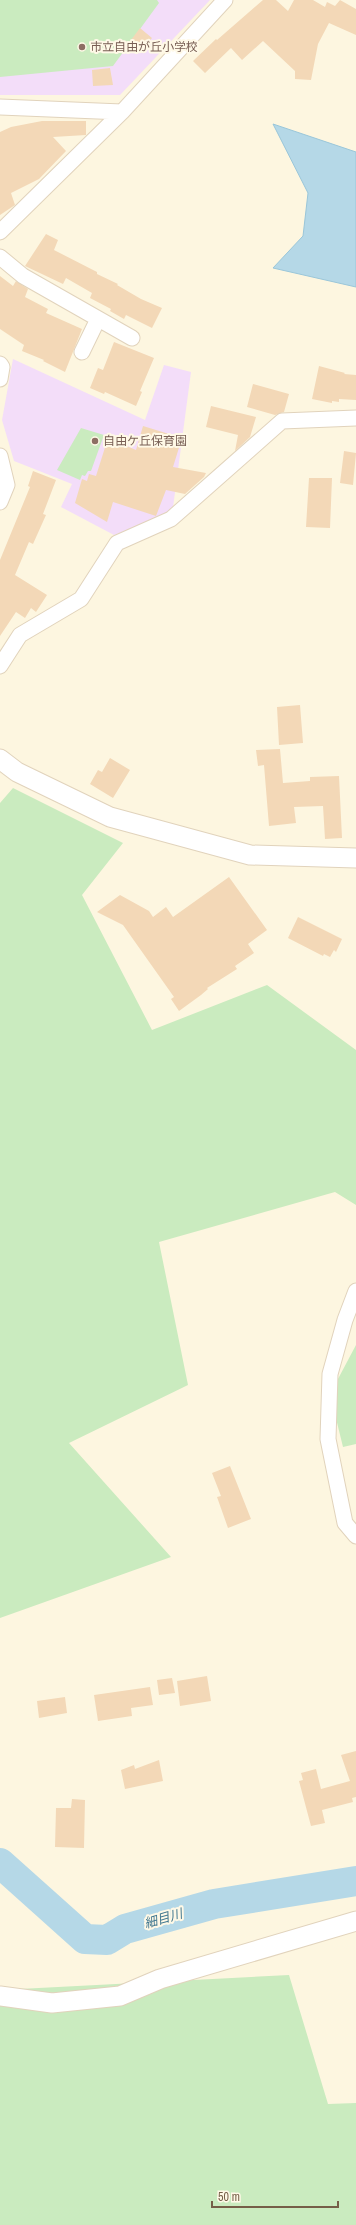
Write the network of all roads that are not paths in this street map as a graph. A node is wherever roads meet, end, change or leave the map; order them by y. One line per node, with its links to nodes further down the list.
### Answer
1 (225, 0): 3 (street)
2 (0, 107): 3 (street)
3 (122, 112): 4 (street)
4 (0, 232)
5 (0, 257): 6 (street)
6 (98, 319): 7 (street); 8 (street)
7 (132, 338)
8 (82, 352)
9 (0, 364): 10 (street)
10 (0, 378)
11 (356, 418): 14 (street)
12 (0, 456): 13 (street)
13 (0, 502)
14 (0, 666)
15 (0, 759): 16 (street)
16 (356, 858)
17 (356, 1291): 18 (street)
18 (356, 1536)
19 (356, 1921): 20 (street)
20 (0, 1996)

